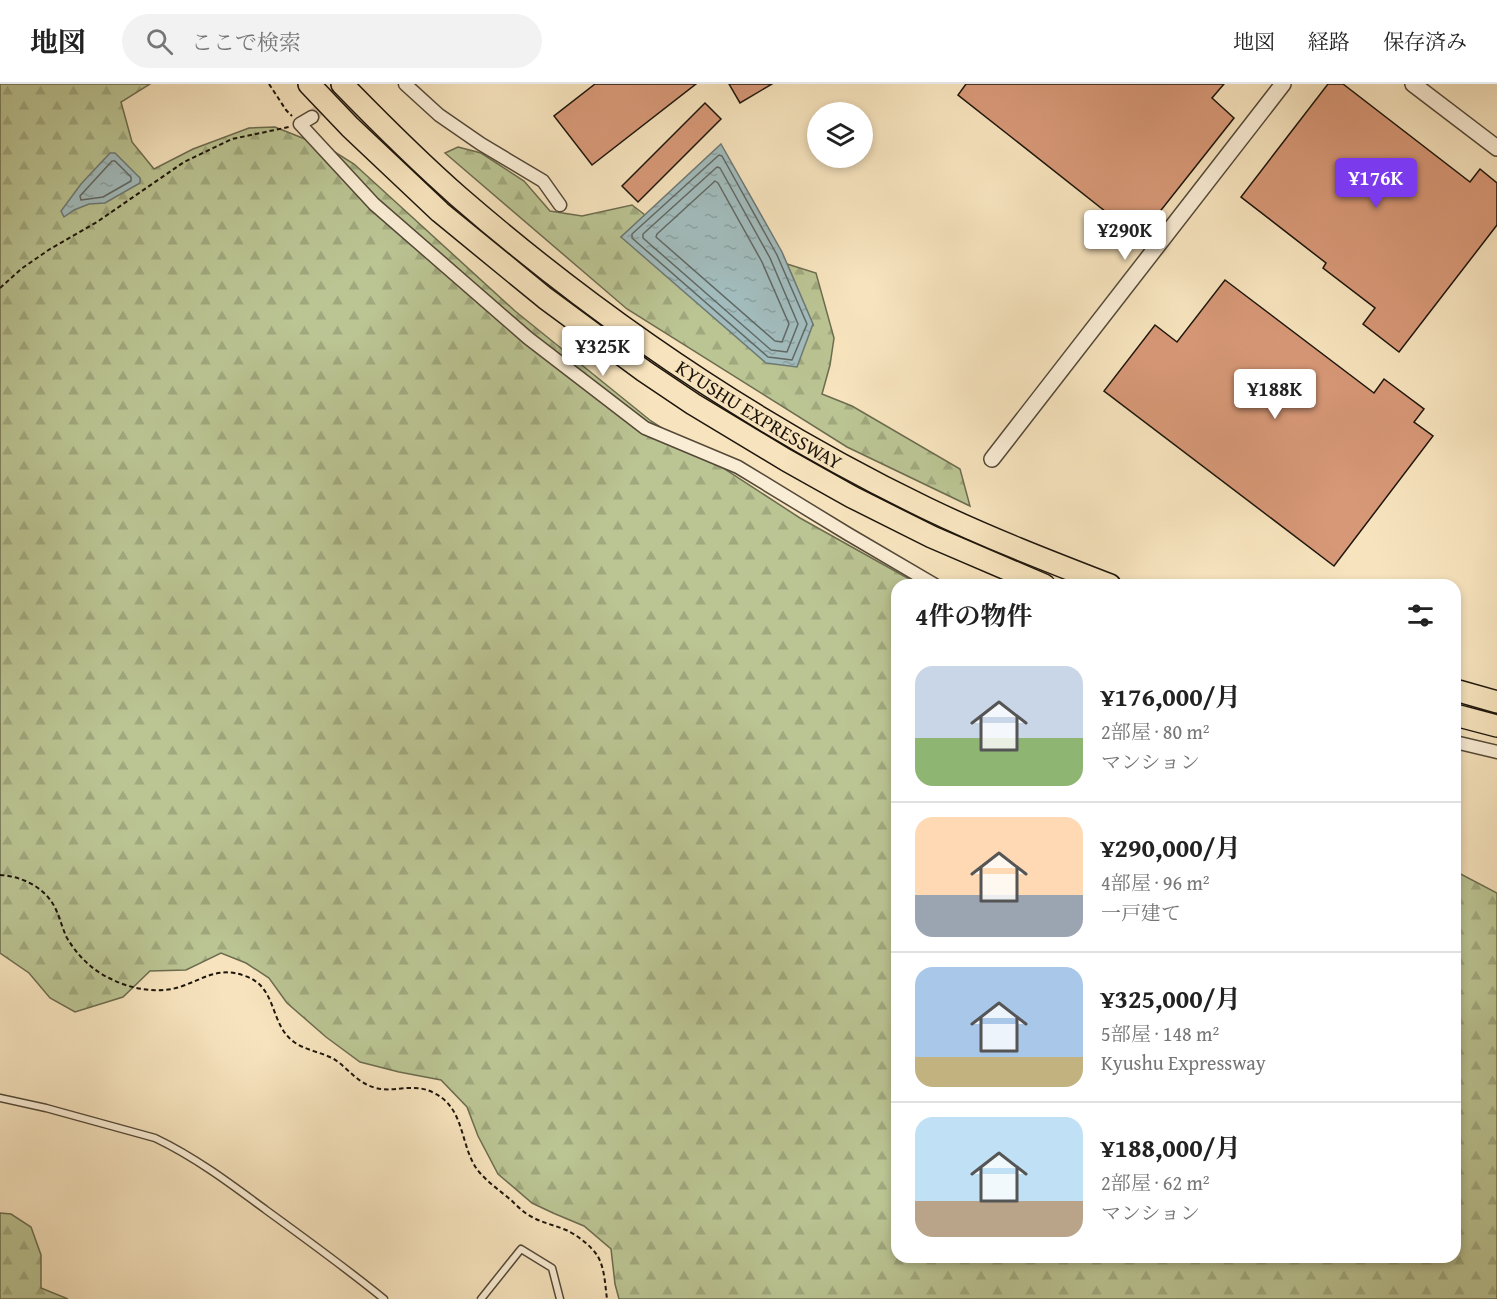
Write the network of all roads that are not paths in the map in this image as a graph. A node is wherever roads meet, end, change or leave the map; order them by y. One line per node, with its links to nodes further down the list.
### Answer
1 (309, 84): 11 (highway, KYUSHU EXPRESSWAY)
2 (342, 84): 12 (highway, KYUSHU EXPRESSWAY)
3 (405, 84): 8 (street)
4 (1283, 84): 9 (street)
5 (1413, 84): 7 (street)
6 (312, 117): 10 (street)
7 (1497, 148)
8 (560, 205)
9 (992, 459)
10 (925, 579)
11 (1030, 579)
12 (1095, 579)
13 (1461, 692): 14 (highway)
14 (1497, 702)
15 (1461, 717): 16 (highway)
16 (1497, 726)
17 (1461, 743): 18 (street)
18 (1497, 752)
19 (0, 1098): 20 (lane)
20 (384, 1299)
21 (481, 1299): 22 (lane)
22 (560, 1299)

